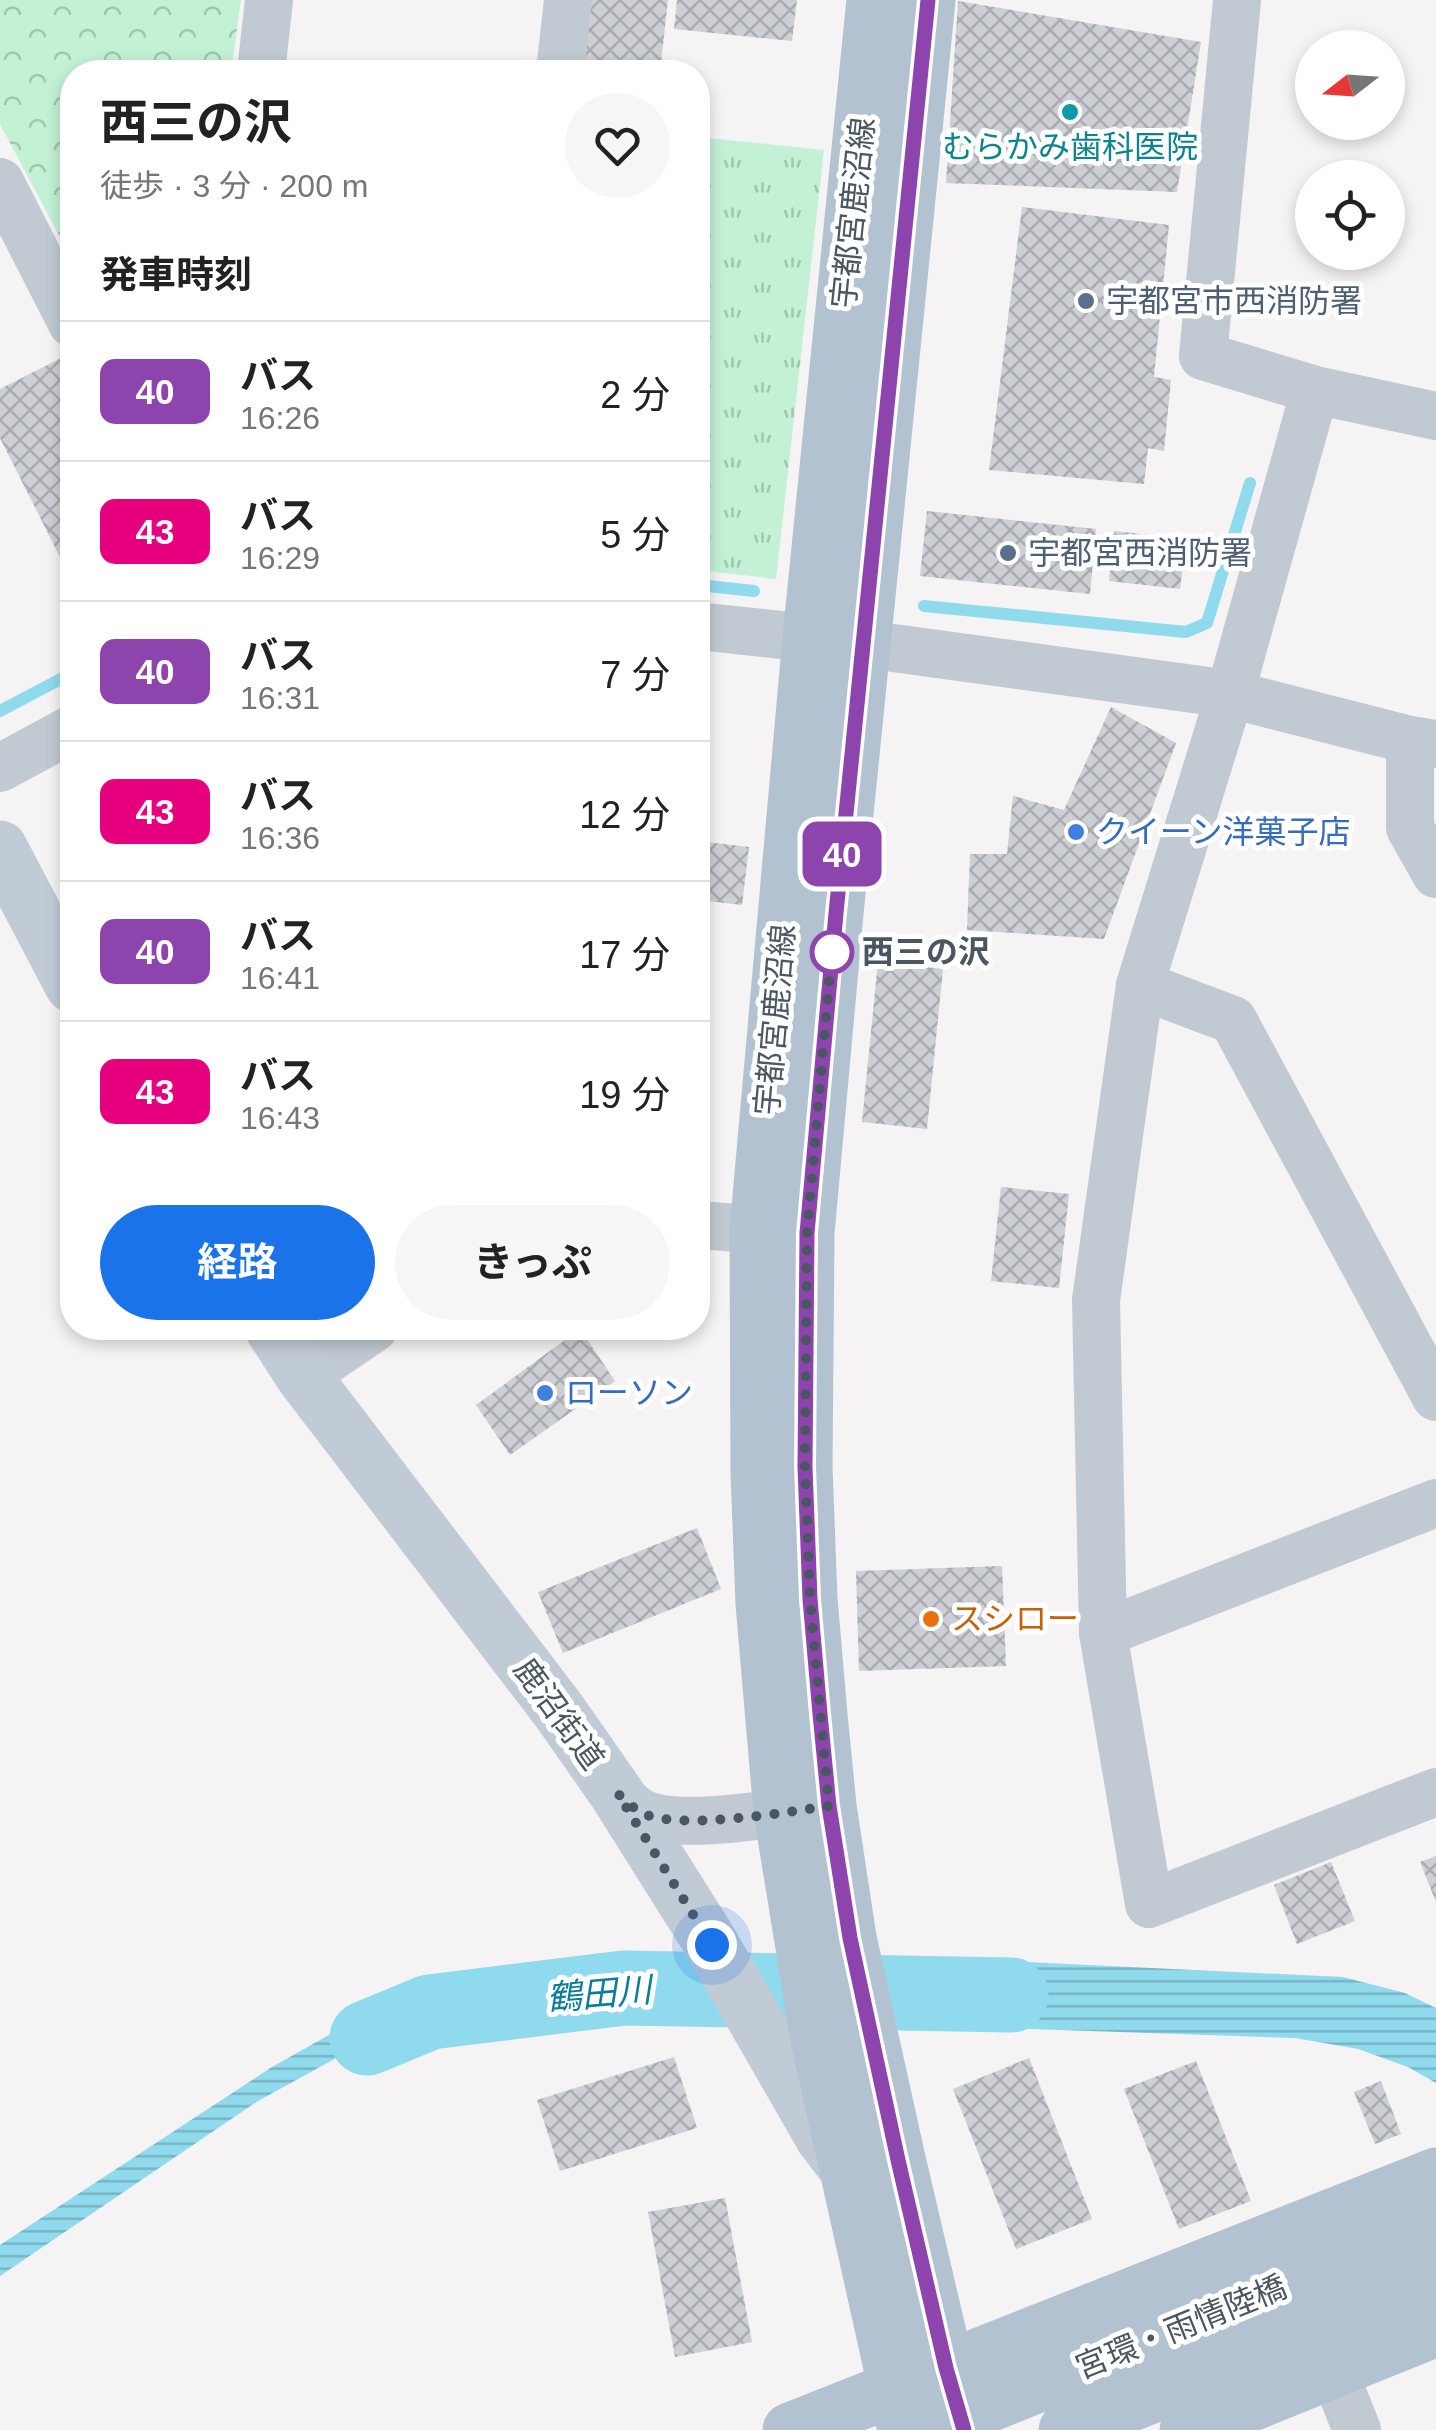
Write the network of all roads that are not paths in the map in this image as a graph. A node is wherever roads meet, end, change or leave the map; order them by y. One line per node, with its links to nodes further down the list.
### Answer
1 (269, 0): 6 (street)
2 (568, 0): 7 (street)
3 (874, 0): 13 (main road, 宇都宮鹿沼線)
4 (928, 0): 14 (main road, 宇都宮鹿沼線)
5 (1237, 0): 10 (street)
6 (262, 60)
7 (561, 60)
8 (0, 182): 9 (street)
9 (60, 300)
10 (1316, 390): 11 (street); 15 (street)
11 (1436, 416)
12 (710, 627): 13 (street)
13 (810, 638): 14 (street); 24 (main road, 宇都宮鹿沼線)
14 (864, 644): 15 (street); 24 (main road, 宇都宮鹿沼線)
15 (1230, 694): 17 (street); 22 (street)
16 (60, 736): 18 (street)
17 (1423, 742): 20 (street)
18 (0, 768)
19 (0, 848): 21 (street)
20 (1436, 874)
21 (60, 961)
22 (1140, 985): 28 (street); 30 (street)
23 (710, 1226): 24 (street)
24 (782, 1232): 33 (main road, 宇都宮鹿沼線)
25 (280, 1340): 27 (street, 鹿沼街道)
26 (356, 1340): 27 (street)
27 (304, 1376): 32 (street, 鹿沼街道)
28 (1436, 1396)
29 (1436, 1503): 30 (street)
30 (1103, 1634): 31 (street)
31 (1436, 1792)
32 (618, 1794): 33 (street); 35 (street, 鹿沼街道)
33 (805, 1809): 34 (main road, 宇都宮鹿沼線)
34 (844, 2039): 35 (main road, 鹿沼街道); 40 (main road, 宇都宮鹿沼線)
35 (848, 2170): 42 (main road, 鹿沼街道)
36 (1436, 2175): 40 (main road)
37 (1436, 2224): 44 (main road, 宮環・雨情陸橋, bridge)
38 (1436, 2282): 46 (main road, 宮環・雨情陸橋)
39 (1436, 2329): 41 (main road)
40 (946, 2368): 42 (main road); 45 (main road, 宇都宮鹿沼線)
41 (1333, 2370): 47 (main road); 48 (street)
42 (900, 2408): 43 (main road)
43 (790, 2430)
44 (926, 2430)
45 (964, 2430)
46 (1066, 2430)
47 (1187, 2430)
48 (1357, 2430)

